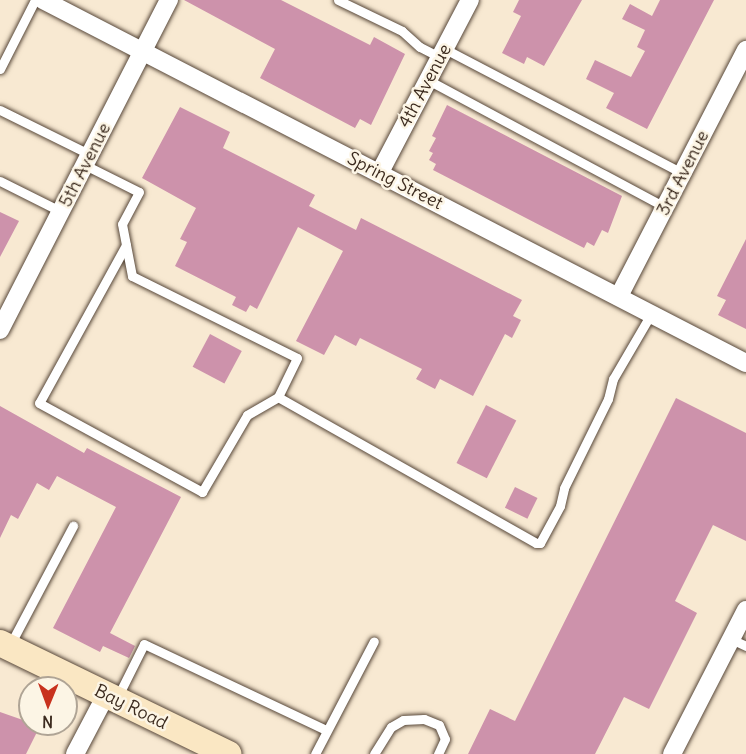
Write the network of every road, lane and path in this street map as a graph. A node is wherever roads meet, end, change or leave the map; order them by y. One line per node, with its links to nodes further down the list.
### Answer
1 (35, 0): 9 (lane)
2 (42, 0): 7 (street, Spring Street)
3 (169, 0): 7 (street, 5th Avenue)
4 (338, 0): 8 (lane)
5 (470, 0): 8 (street, 4th Avenue)
6 (746, 50): 14 (street, 3rd Avenue)
7 (143, 52): 12 (street, 5th Avenue); 13 (street, Spring Street)
8 (442, 53): 10 (street, 4th Avenue); 14 (lane)
9 (0, 69)
10 (428, 80): 13 (street, 4th Avenue); 16 (lane)
11 (0, 110): 12 (lane)
12 (88, 160): 17 (street, 5th Avenue); 18 (lane)
13 (380, 172): 19 (street, Spring Street)
14 (682, 173): 16 (street, 3rd Avenue)
15 (0, 181): 17 (lane)
16 (665, 207): 19 (street, 3rd Avenue)
17 (62, 212): 21 (street, 5th Avenue)
18 (126, 245): 23 (lane); 23 (lane)
19 (619, 296): 20 (street, Spring Street)
20 (651, 314): 22 (street, Spring Street); 23 (lane)
21 (0, 329)
22 (746, 363)
23 (278, 397)
24 (73, 526): 28 (lane)
25 (746, 610): 27 (street)
26 (374, 641): 30 (lane)
27 (739, 642): 36 (street)
28 (4, 645): 29 (street, Bay Road)
29 (111, 697): 30 (lane); 31 (street); 32 (street, Bay Road)
30 (326, 730): 33 (lane)
31 (75, 754)
32 (229, 754)
33 (315, 754)
34 (374, 754): 35 (lane)
35 (438, 754)
36 (672, 754)

